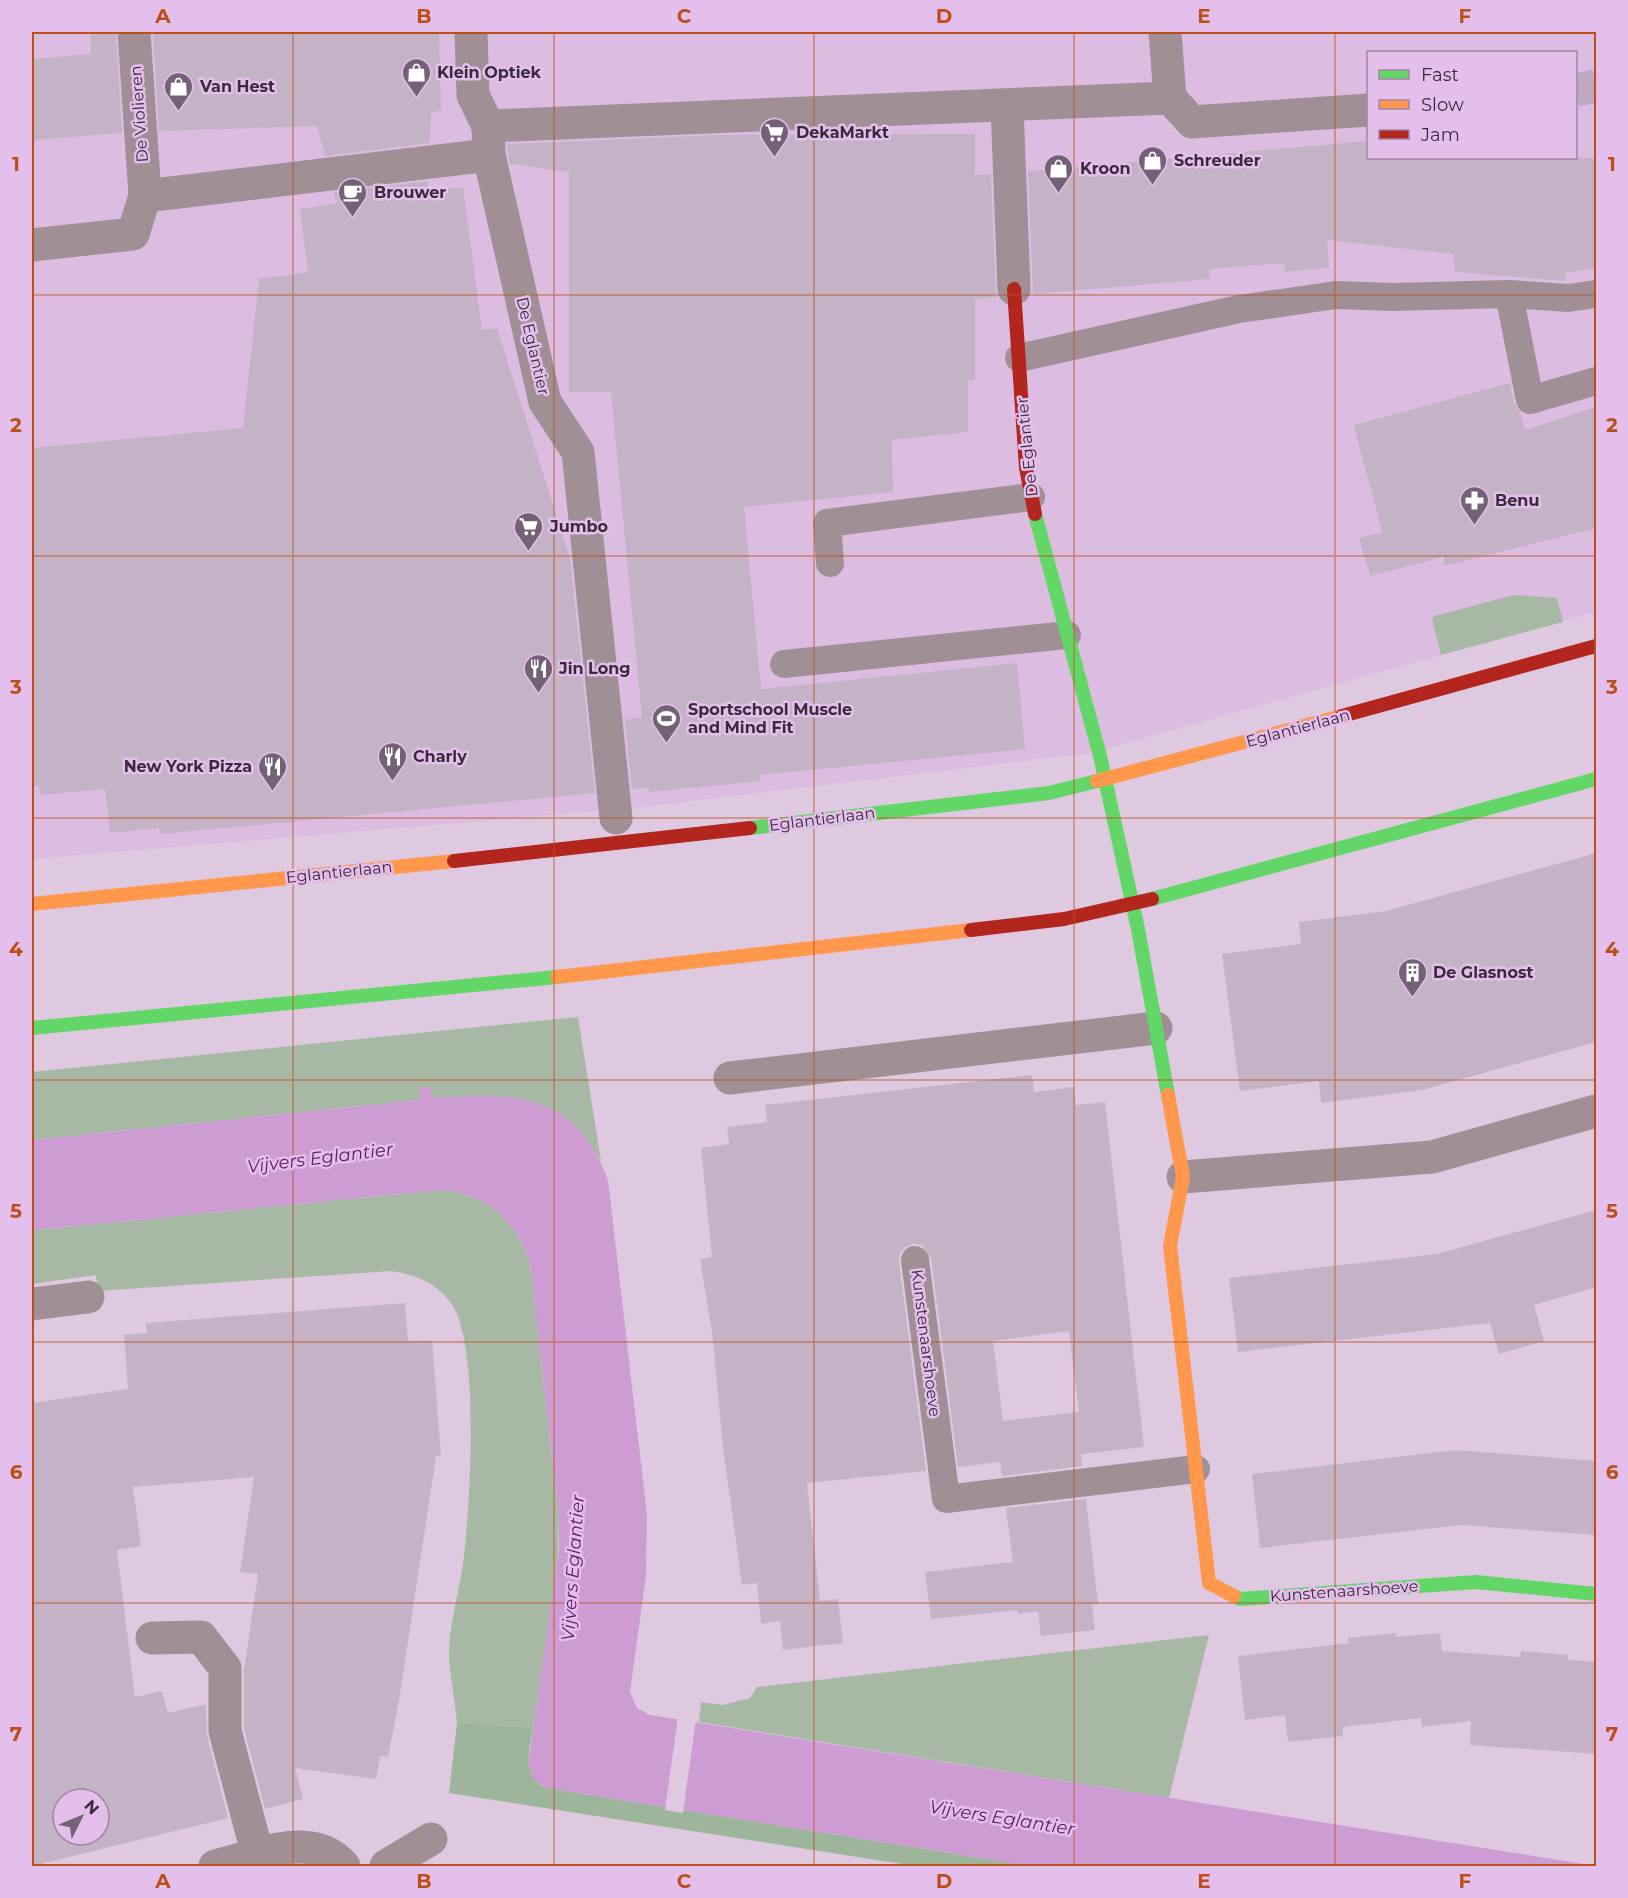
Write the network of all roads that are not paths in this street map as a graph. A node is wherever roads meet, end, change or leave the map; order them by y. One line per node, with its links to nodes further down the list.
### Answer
1 (134, 32): 8 (street, De Violieren)
2 (471, 32): 7 (street, De Eglantier)
3 (1165, 32): 4 (street)
4 (1170, 98): 5 (street); 6 (street)
5 (1006, 105): 7 (street); 10 (street, De Eglantier)
6 (1367, 110)
7 (489, 140): 8 (street); 22 (street, De Eglantier)
8 (145, 196): 9 (street, De Violieren)
9 (32, 245)
10 (1014, 289): 13 (street, De Eglantier)
11 (1509, 294): 12 (lane); 13 (lane); 14 (lane)
12 (1596, 294)
13 (1019, 358): 15 (street, De Eglantier)
14 (1596, 381)
15 (1031, 497): 16 (lane); 17 (street, De Eglantier)
16 (830, 563)
17 (1067, 635): 19 (lane); 21 (street, De Eglantier)
18 (1596, 646): 21 (street, Eglantierlaan)
19 (784, 664)
20 (1596, 779): 24 (street)
21 (1105, 780): 23 (street, Eglantierlaan); 24 (street, De Eglantier)
22 (616, 818)
23 (32, 903)
24 (1132, 904): 25 (street); 26 (street, Kunstenaarshoeve)
25 (32, 1028)
26 (1156, 1028): 27 (street); 29 (street, Kunstenaarshoeve)
27 (730, 1078)
28 (1596, 1111): 29 (street)
29 (1183, 1177): 33 (street, Kunstenaarshoeve)
30 (915, 1260): 33 (lane, Kunstenaarshoeve)
31 (88, 1298): 32 (street)
32 (32, 1305)
33 (1196, 1469): 34 (street, Kunstenaarshoeve)
34 (1596, 1594)
35 (152, 1638): 37 (street)
36 (431, 1839): 40 (street)
37 (258, 1856): 38 (street); 39 (street)
38 (214, 1866)
39 (344, 1866)
40 (386, 1866)

